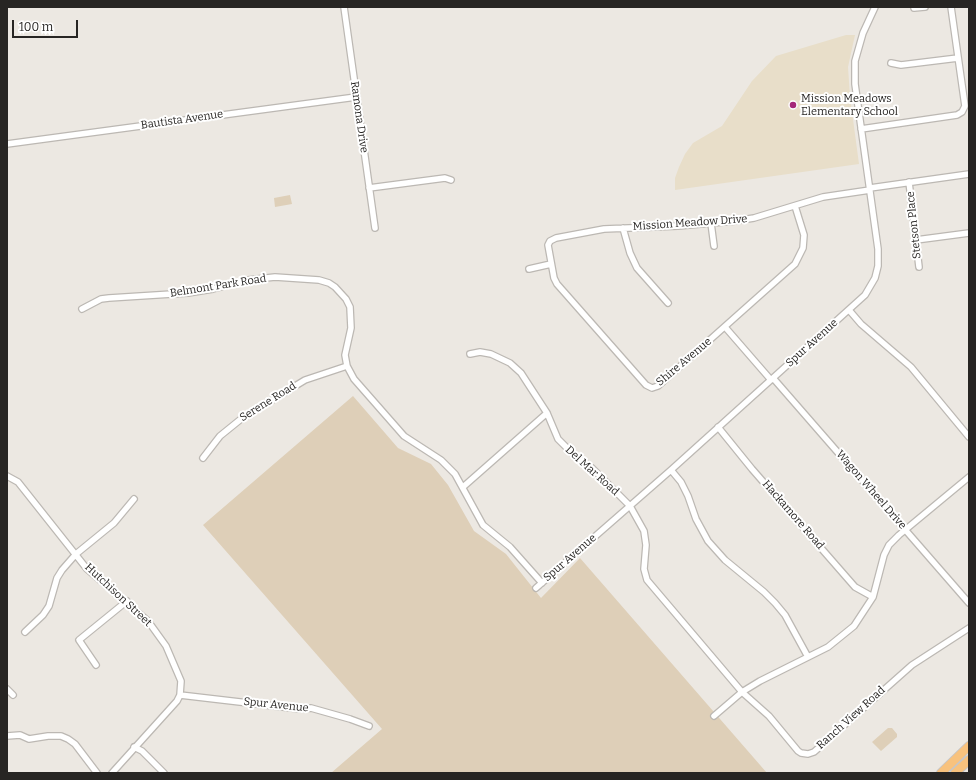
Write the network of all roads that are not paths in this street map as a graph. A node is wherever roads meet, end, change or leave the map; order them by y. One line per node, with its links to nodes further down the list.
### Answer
1 (344, 7): 8 (street, Ramona Drive)
2 (875, 7): 9 (street, Spur Avenue)
3 (925, 7): 5 (street)
4 (952, 7): 6 (street)
5 (914, 8)
6 (958, 58): 7 (street); 9 (street)
7 (891, 63)
8 (356, 97): 10 (street, Bautista Avenue); 14 (street, Ramona Drive)
9 (861, 129): 15 (street, Spur Avenue)
10 (7, 144)
11 (969, 174): 13 (street, Mission Meadow Drive)
12 (451, 180): 14 (street)
13 (909, 182): 15 (street, Mission Meadow Drive); 22 (street, Stetson Place)
14 (369, 188): 18 (street, Ramona Drive)
15 (870, 189): 16 (street, Mission Meadow Drive); 29 (street, Spur Avenue)
16 (795, 206): 17 (street, Mission Meadow Drive); 30 (street, Shire Avenue)
17 (711, 223): 19 (street, Mission Meadow Drive); 23 (street)
18 (375, 228)
19 (623, 228): 21 (street, Mission Meadow Drive); 27 (street)
20 (969, 233): 22 (street)
21 (556, 238): 24 (street, Shire Avenue)
22 (916, 240): 25 (street, Stetson Place)
23 (714, 246)
24 (551, 264): 26 (street); 30 (street, Shire Avenue)
25 (919, 267)
26 (529, 269)
27 (668, 303)
28 (82, 309): 32 (street, Belmont Park Road)
29 (849, 310): 33 (street, Spur Avenue); 36 (street)
30 (725, 327): 33 (street, Wagon Wheel Drive)
31 (470, 354): 34 (street, Del Mar Road)
32 (347, 366): 37 (street, Serene Road); 41 (street)
33 (772, 379): 35 (street, Spur Avenue); 44 (street, Wagon Wheel Drive)
34 (547, 413): 41 (street); 43 (street, Del Mar Road)
35 (718, 427): 38 (street, Spur Avenue); 48 (street, Hackamore Road)
36 (969, 437)
37 (203, 458)
38 (671, 470): 43 (street, Spur Avenue); 53 (street)
39 (7, 476): 45 (street, Hutchison Street)
40 (969, 477): 44 (street)
41 (463, 487): 46 (street)
42 (134, 498): 45 (street, Hutchison Street)
43 (630, 506): 46 (street, Spur Avenue); 56 (street, Del Mar Road)
44 (906, 530): 48 (street); 50 (street, Wagon Wheel Drive)
45 (76, 554): 49 (street, Hutchison Street); 52 (street)
46 (542, 583): 47 (street, Spur Avenue)
47 (536, 588)
48 (873, 598): 53 (street)
49 (127, 601): 54 (street); 58 (street, Hutchison Street)
50 (969, 602)
51 (969, 628): 56 (street, Ranch View Road)
52 (25, 632)
53 (808, 657): 56 (street)
54 (96, 665)
55 (7, 689): 57 (street)
56 (742, 692): 59 (street)
57 (13, 695)
58 (180, 695): 60 (street, Spur Avenue); 63 (street)
59 (714, 716)
60 (369, 726)
61 (7, 736): 66 (street)
62 (969, 746): 68 (highway)
63 (134, 747): 65 (street); 67 (street)
64 (969, 760): 69 (highway)
65 (115, 772)
66 (97, 773)
67 (164, 773)
68 (941, 773)
69 (955, 773)

